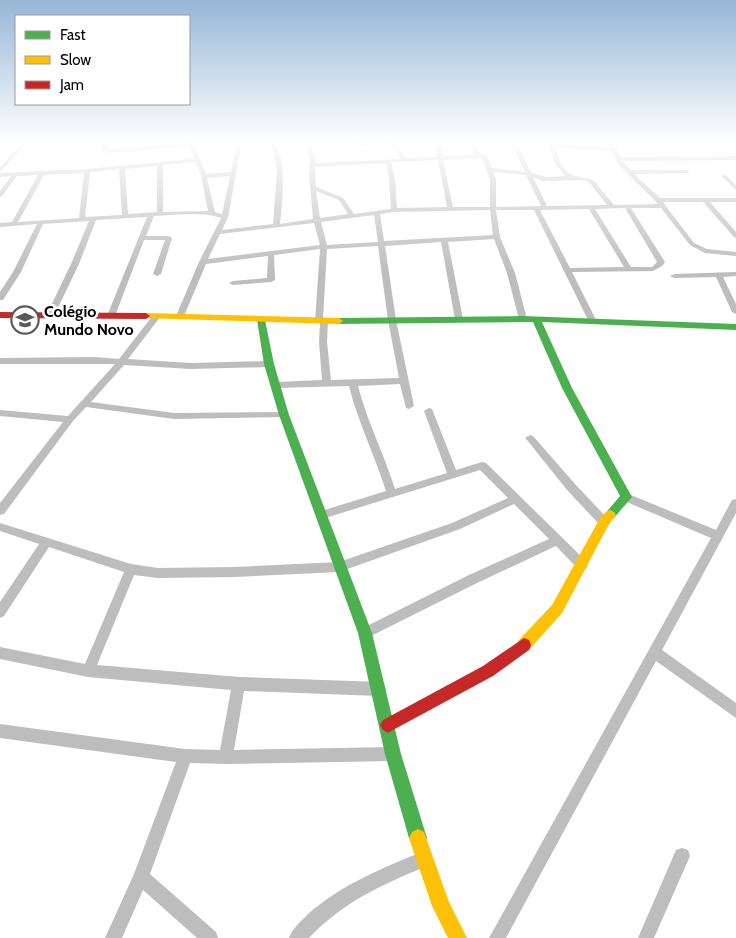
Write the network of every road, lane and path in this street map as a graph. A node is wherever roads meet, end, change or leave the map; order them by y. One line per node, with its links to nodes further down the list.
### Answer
1 (7, 185): 17 (street)
2 (36, 185): 40 (street)
3 (86, 185): 37 (street)
4 (123, 185): 34 (street)
5 (160, 185): 31 (street)
6 (206, 185): 30 (street)
7 (231, 185): 35 (street)
8 (279, 185): 42 (street)
9 (314, 185): 16 (street)
10 (392, 185): 28 (street)
11 (445, 185): 24 (street)
12 (493, 185): 25 (street)
13 (535, 185): 26 (street)
14 (594, 185): 22 (street)
15 (642, 185): 20 (street)
16 (314, 188): 33 (street); 38 (street)
17 (0, 195)
18 (704, 199): 19 (street); 20 (street); 43 (street)
19 (736, 200)
20 (660, 203): 23 (street); 52 (street)
21 (591, 207): 22 (street); 26 (street); 54 (street)
22 (612, 207): 23 (street)
23 (626, 207): 54 (street)
24 (450, 208): 25 (street); 28 (street)
25 (493, 208): 27 (street); 46 (street)
26 (545, 208): 27 (street)
27 (537, 209): 55 (street)
28 (394, 210): 29 (street)
29 (377, 212): 33 (street); 49 (street)
30 (212, 213): 31 (street); 35 (street)
31 (160, 214): 32 (street)
32 (151, 215): 34 (street); 47 (street)
33 (352, 216): 38 (street)
34 (125, 217): 36 (street)
35 (224, 217): 44 (street)
36 (93, 219): 37 (street); 64 (street)
37 (82, 220): 39 (street)
38 (318, 221): 42 (street); 50 (street)
39 (41, 222): 40 (street); 61 (street)
40 (14, 224): 41 (street)
41 (0, 225)
42 (276, 226): 44 (street)
43 (733, 230): 45 (street)
44 (219, 232): 53 (street)
45 (736, 236)
46 (497, 237): 48 (street); 69 (street)
47 (142, 238): 56 (street); 65 (street)
48 (444, 239): 49 (street); 68 (street)
49 (380, 242): 50 (street); 71 (street)
50 (324, 247): 51 (street); 73 (street)
51 (271, 253): 53 (street); 60 (street)
52 (736, 254)
53 (202, 262): 67 (street)
54 (629, 269): 55 (street)
55 (568, 270): 74 (street)
56 (157, 274)
57 (719, 274): 58 (street); 59 (street); 62 (street)
58 (736, 274)
59 (674, 276)
60 (233, 283)
61 (0, 298)
62 (736, 312)
63 (0, 315): 64 (street)
64 (50, 316): 65 (street)
65 (111, 316): 66 (street)
66 (157, 316): 67 (street); 76 (street)
67 (180, 316): 70 (street)
68 (458, 319): 69 (street); 71 (street)
69 (523, 319): 72 (street)
70 (261, 320): 73 (street); 78 (street)
71 (392, 320): 73 (street); 79 (street)
72 (537, 320): 74 (street); 92 (street)
73 (322, 321): 80 (street)
74 (593, 322): 75 (street)
75 (736, 327)
76 (122, 360): 77 (street); 78 (street); 83 (street)
77 (0, 361)
78 (269, 364): 82 (street)
79 (404, 381): 81 (street); 84 (street)
80 (327, 382): 81 (street); 82 (street)
81 (353, 383): 91 (street)
82 (276, 385): 87 (street)
83 (84, 404): 87 (street); 88 (street)
84 (409, 406)
85 (429, 411): 90 (street)
86 (0, 413): 88 (street)
87 (284, 415): 96 (street)
88 (70, 419): 95 (street)
89 (530, 438): 97 (street)
90 (452, 474): 91 (street); 93 (street)
91 (391, 492): 96 (street)
92 (626, 497): 97 (street); 99 (street)
93 (516, 499): 100 (street); 103 (street)
94 (736, 502): 99 (street)
95 (0, 511)
96 (322, 515): 103 (street)
97 (604, 522): 102 (street)
98 (0, 526): 101 (street)
99 (716, 536): 107 (street)
100 (556, 541): 102 (street); 106 (street)
101 (46, 543): 104 (street); 105 (street)
102 (582, 565): 113 (street)
103 (339, 567): 104 (street); 106 (street)
104 (131, 569): 109 (street)
105 (0, 612)
106 (366, 633): 111 (street)
107 (654, 652): 112 (street); 125 (street)
108 (0, 653): 109 (street)
109 (88, 671): 110 (street)
110 (239, 684): 111 (street); 117 (street)
111 (379, 689): 113 (street)
112 (736, 710)
113 (388, 725): 115 (street)
114 (0, 732): 116 (street)
115 (393, 754): 117 (street); 119 (street)
116 (185, 756): 117 (street); 120 (street)
117 (226, 758)
118 (682, 856): 126 (street)
119 (424, 860): 123 (street); 124 (street)
120 (140, 877): 121 (street); 122 (street)
121 (113, 938)
122 (210, 938)
123 (298, 938)
124 (458, 938)
125 (497, 938)
126 (646, 938)

